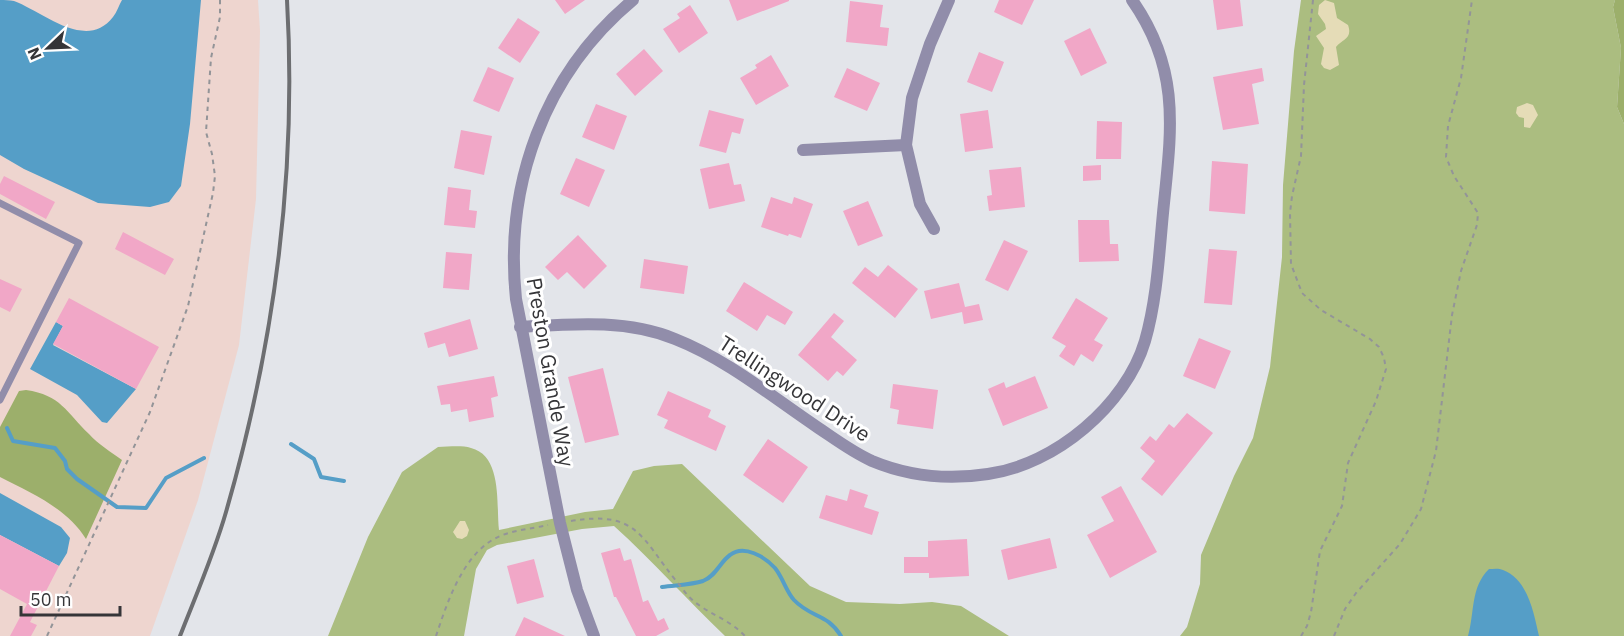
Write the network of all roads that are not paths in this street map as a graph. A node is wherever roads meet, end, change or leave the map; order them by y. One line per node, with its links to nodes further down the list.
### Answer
1 (633, 0): 8 (street, Preston Grande Way)
2 (949, 0): 4 (street)
3 (1134, 1): 8 (street, Trellingwood Drive)
4 (906, 145): 5 (street); 7 (street)
5 (803, 150)
6 (0, 203): 9 (lane)
7 (934, 229)
8 (520, 327): 10 (street, Preston Grande Way)
9 (0, 400)
10 (594, 636)

